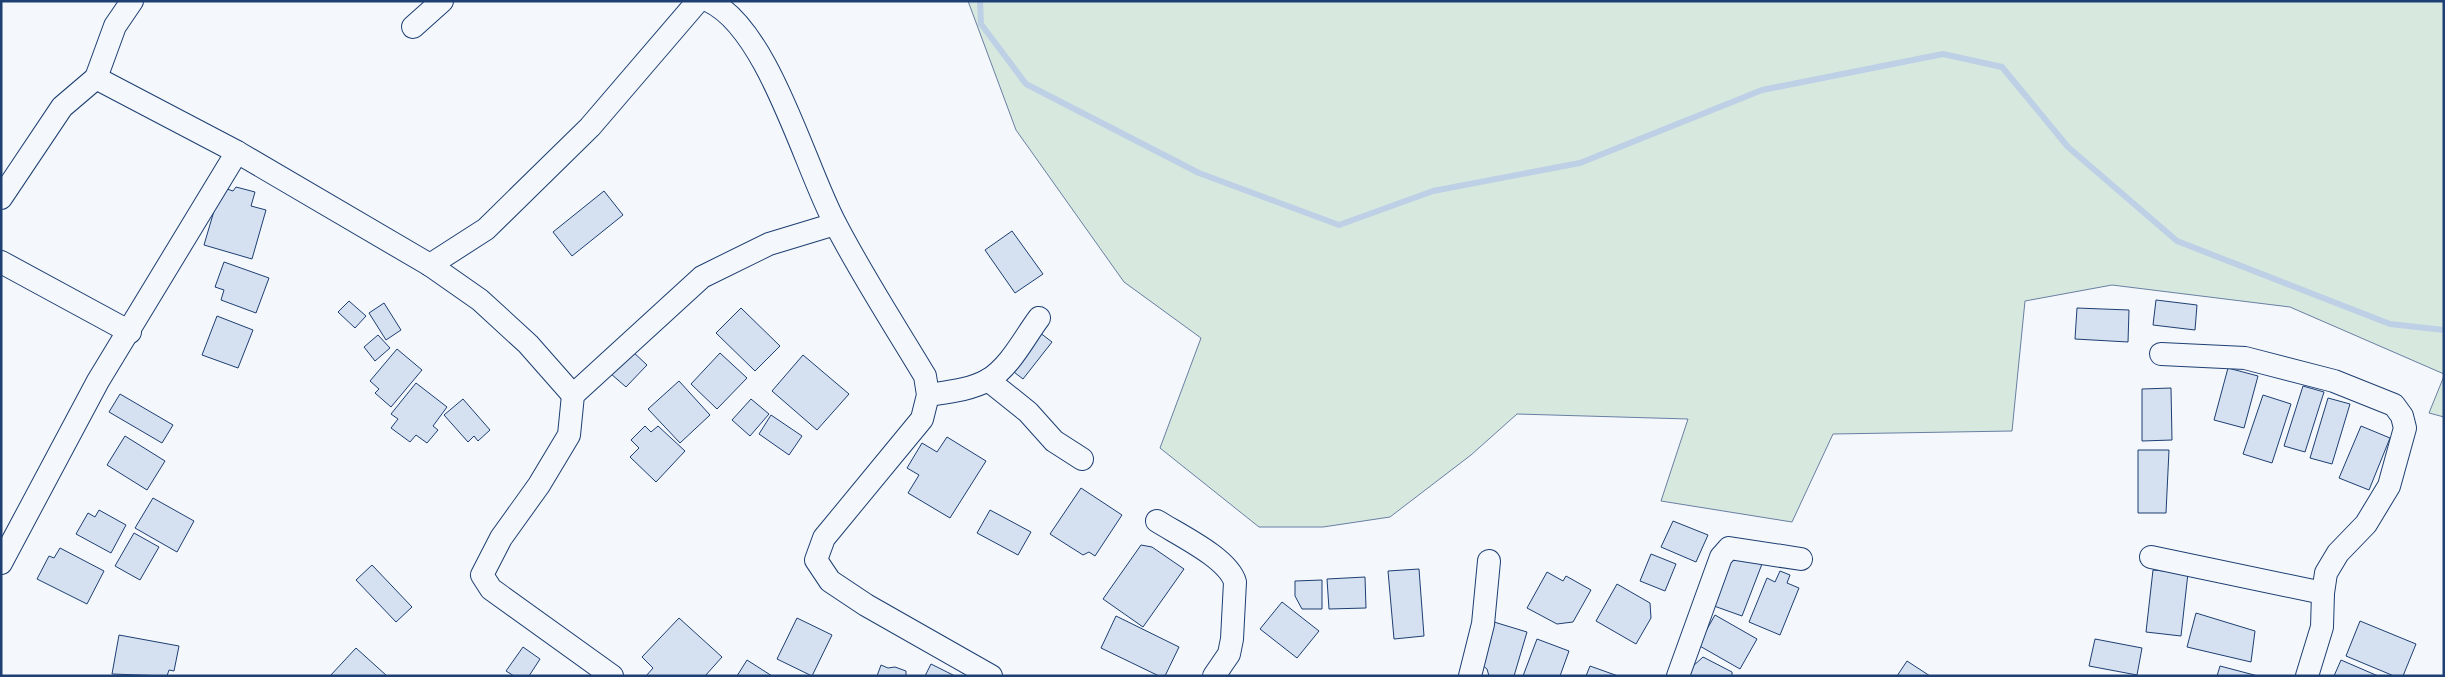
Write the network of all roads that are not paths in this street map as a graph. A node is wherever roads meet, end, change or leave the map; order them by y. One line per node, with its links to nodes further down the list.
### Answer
1 (132, 1): 6 (street)
2 (442, 1): 5 (street)
3 (698, 1): 11 (street)
4 (709, 1): 9 (street)
5 (414, 28)
6 (96, 78): 7 (street); 8 (street)
7 (237, 152): 11 (street); 13 (street)
8 (1, 198)
9 (835, 224): 16 (street); 17 (street)
10 (1, 262): 13 (street)
11 (430, 265): 16 (street)
12 (1039, 318): 15 (street)
13 (130, 332): 23 (street)
14 (2161, 354): 24 (street)
15 (988, 380): 17 (street); 18 (street)
16 (573, 396): 25 (street)
17 (928, 396): 26 (street)
18 (1082, 459)
19 (1157, 521): 27 (street)
20 (2151, 557): 24 (street)
21 (1802, 559): 29 (street)
22 (1488, 561): 28 (street)
23 (1, 563)
24 (2323, 594): 30 (street)
25 (612, 676)
26 (991, 676)
27 (1214, 676)
28 (1470, 676)
29 (1678, 676)
30 (2307, 676)

